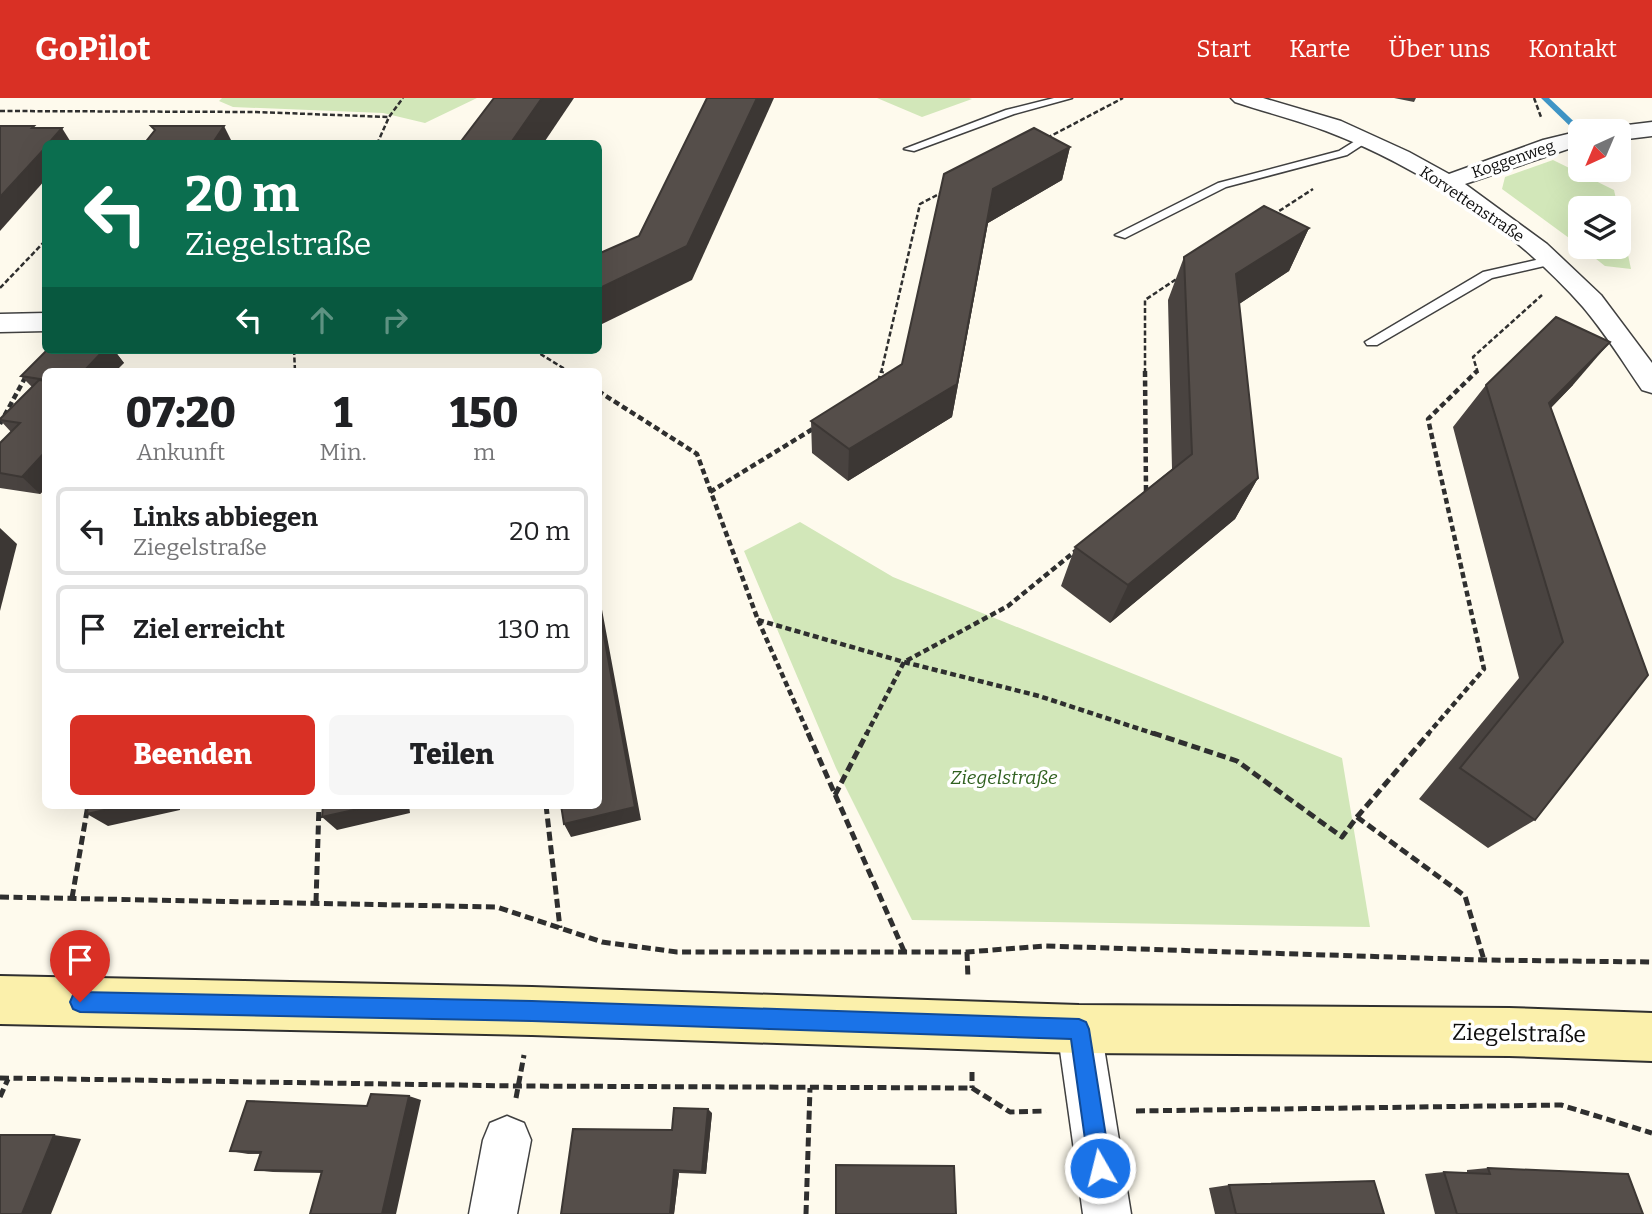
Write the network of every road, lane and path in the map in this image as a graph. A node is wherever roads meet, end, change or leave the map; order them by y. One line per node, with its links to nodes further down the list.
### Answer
1 (403, 98): 6 (path)
2 (1067, 98): 13 (lane)
3 (1123, 98): 12 (path)
4 (1242, 98): 10 (street, Korvettenstraße)
5 (0, 111): 6 (path)
6 (388, 117): 9 (path)
7 (1652, 129): 8 (street)
8 (1631, 132)
9 (379, 140)
10 (1364, 140): 14 (street, Korvettenstraße); 18 (lane)
11 (1568, 141): 14 (street, Koggenweg)
12 (1040, 142)
13 (910, 149)
14 (1447, 183): 20 (street, Korvettenstraße)
15 (1320, 184): 17 (path)
16 (944, 191): 31 (path)
17 (1273, 215)
18 (1121, 235)
19 (42, 244): 23 (path)
20 (1549, 261): 22 (street, Korvettenstraße); 26 (lane)
21 (1180, 276): 36 (path)
22 (1570, 280): 30 (street, Korvettenstraße); 44 (path)
23 (0, 288)
24 (42, 322): 25 (street)
25 (0, 323)
26 (1372, 342)
27 (540, 354): 28 (path)
28 (563, 368)
29 (26, 375): 33 (path)
30 (1652, 383)
31 (877, 389)
32 (602, 394): 35 (path)
33 (0, 424)
34 (821, 424): 35 (path)
35 (710, 492): 38 (path)
36 (1138, 498)
37 (1078, 548): 39 (path)
38 (758, 620): 39 (path); 40 (path)
39 (904, 662): 40 (path); 44 (path)
40 (835, 795): 49 (path)
41 (87, 809): 46 (path)
42 (319, 809): 47 (path)
43 (546, 809): 48 (path)
44 (1357, 817): 50 (path)
45 (0, 897): 46 (path)
46 (72, 898): 47 (path)
47 (316, 902): 48 (path)
48 (561, 928): 49 (path)
49 (904, 951): 50 (path)
50 (1484, 960): 51 (path)
51 (1652, 962)
52 (0, 1000): 53 (main road, Ziegelstraße)
53 (532, 1011): 54 (main road, Ziegelstraße); 58 (path)
54 (1079, 1029): 55 (main road, Ziegelstraße); 61 (street)
55 (1652, 1037)
56 (0, 1078): 57 (path)
57 (9, 1078): 58 (path); 60 (path)
58 (518, 1086): 59 (path); 63 (path)
59 (810, 1088): 61 (path); 65 (path)
60 (0, 1097)
61 (1092, 1111): 62 (path); 66 (street)
62 (1652, 1133)
63 (508, 1140): 64 (street)
64 (493, 1214)
65 (806, 1214)
66 (1107, 1214)

